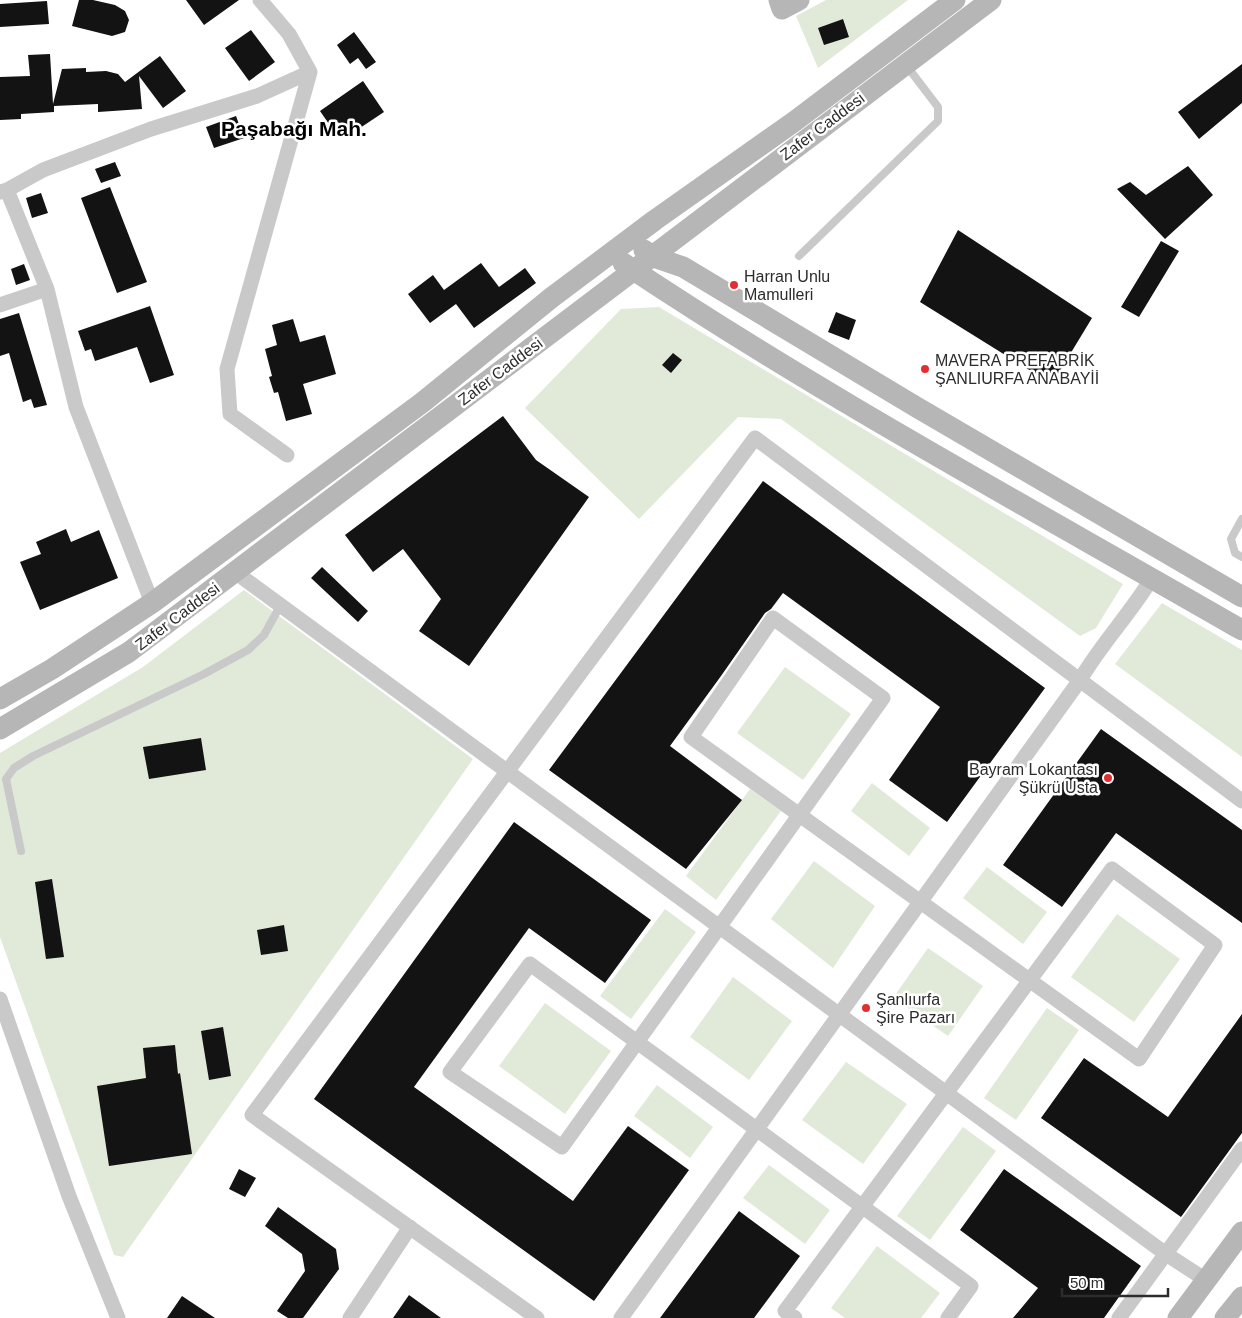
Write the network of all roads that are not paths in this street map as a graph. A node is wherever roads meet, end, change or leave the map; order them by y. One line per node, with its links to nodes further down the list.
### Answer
1 (260, 0): 7 (street)
2 (779, 0): 3 (main road)
3 (799, 0)
4 (955, 0): 9 (main road, Zafer Caddesi)
5 (991, 0): 6 (main road, Zafer Caddesi)
6 (906, 64): 11 (main road, Zafer Caddesi); 12 (lane)
7 (310, 72): 8 (street); 16 (street)
8 (4, 191): 14 (street)
9 (632, 237): 10 (main road, Zafer Caddesi); 11 (main road)
10 (610, 254): 13 (main road); 22 (main road, Zafer Caddesi)
11 (651, 256): 13 (main road, Zafer Caddesi); 21 (main road)
12 (799, 256)
13 (633, 270): 19 (main road, Zafer Caddesi); 20 (main road)
14 (47, 289): 15 (street); 22 (street)
15 (0, 305)
16 (287, 455)
17 (1242, 519): 18 (lane)
18 (1242, 557)
19 (235, 572): 23 (street); 27 (main road, Zafer Caddesi)
20 (1152, 578): 24 (main road); 25 (street)
21 (1242, 597)
22 (152, 603): 26 (main road, Zafer Caddesi)
23 (280, 606): 28 (street); 31 (lane)
24 (1242, 630)
25 (1080, 680): 28 (street); 29 (street); 32 (street)
26 (0, 699)
27 (0, 729)
28 (507, 772): 33 (street); 42 (street)
29 (1242, 801)
30 (800, 815): 30 (street); 32 (street); 33 (street)
31 (21, 851)
32 (920, 902): 34 (street); 36 (street)
33 (720, 927): 36 (street); 37 (street)
34 (1030, 980): 34 (street); 38 (street)
35 (0, 999): 47 (street)
36 (839, 1015): 38 (street); 39 (street)
37 (637, 1042): 37 (street); 39 (street)
38 (946, 1093): 41 (street); 44 (street)
39 (757, 1129): 41 (street); 50 (street)
40 (1242, 1149): 44 (street)
41 (863, 1206): 51 (street); 52 (street)
42 (410, 1227): 48 (street); 49 (street)
43 (1242, 1232): 45 (main road)
44 (1166, 1254): 45 (street); 53 (street)
45 (1206, 1280): 54 (main road)
46 (1242, 1297): 55 (main road)
47 (118, 1318)
48 (350, 1318)
49 (537, 1318)
50 (621, 1318)
51 (795, 1318)
52 (948, 1318)
53 (1120, 1318)
54 (1178, 1318)
55 (1224, 1318)

